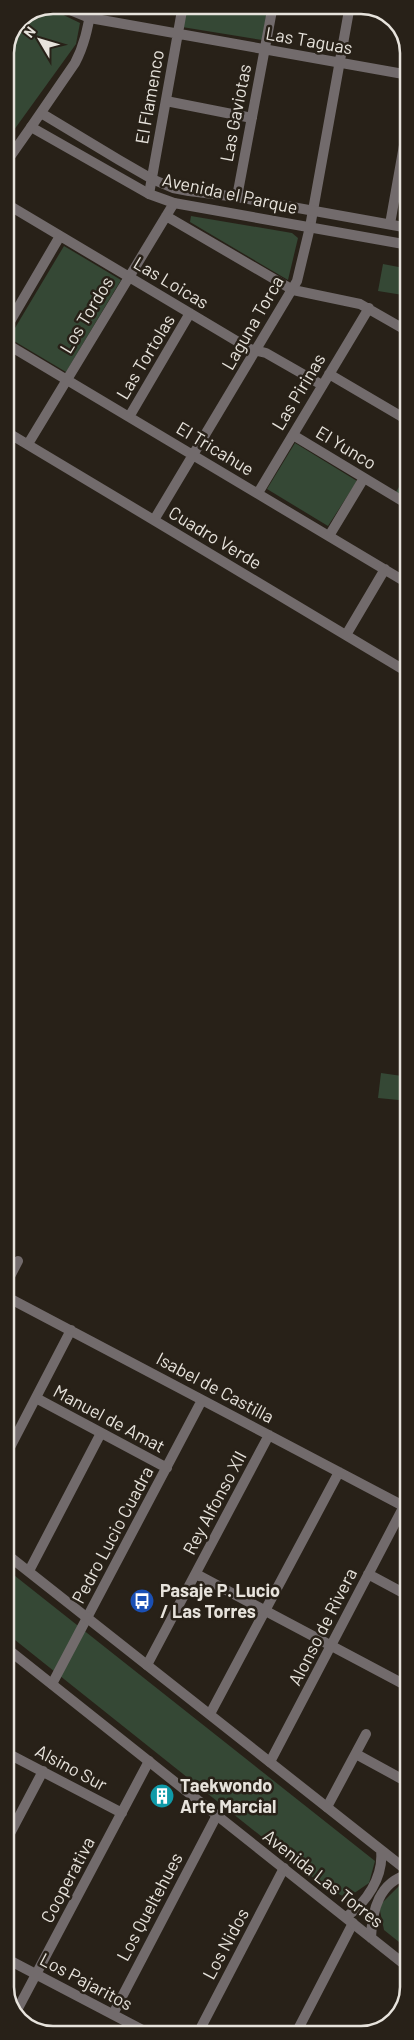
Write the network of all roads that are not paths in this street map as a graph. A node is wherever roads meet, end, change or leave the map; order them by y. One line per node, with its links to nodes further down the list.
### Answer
1 (78, 14): 6 (street, Las Taguas)
2 (91, 14): 6 (street)
3 (181, 14): 7 (street, El Flamenco)
4 (271, 14): 8 (street, Las Gaviotas)
5 (348, 14): 9 (street, Laguna Torca)
6 (90, 18): 7 (street, Las Taguas); 12 (street)
7 (178, 34): 8 (street, Las Taguas); 11 (street, El Flamenco)
8 (265, 49): 9 (street, Las Taguas); 13 (street, Las Gaviotas)
9 (339, 63): 10 (street, Las Taguas); 22 (street, Laguna Torca)
10 (400, 74)
11 (166, 102): 13 (street); 17 (street, El Flamenco)
12 (41, 113): 14 (street); 17 (street, Avenida el Parque)
13 (252, 118): 19 (street, Las Gaviotas)
14 (31, 127): 15 (street); 18 (street, Avenida el Parque)
15 (14, 151)
16 (400, 175): 24 (street)
17 (152, 179): 18 (street, El Flamenco); 19 (street, Avenida el Parque)
18 (149, 194): 20 (street, Avenida el Parque)
19 (237, 197): 22 (street, Avenida el Parque)
20 (174, 203): 23 (street, Los Tordos); 26 (street, Avenida el Parque)
21 (14, 208): 27 (street, Las Loicas)
22 (313, 210): 24 (street, Avenida el Parque); 26 (street, Laguna Torca)
23 (166, 216): 29 (street, Los Tordos); 30 (street)
24 (390, 224): 25 (street, Avenida el Parque)
25 (400, 226)
26 (310, 227): 28 (street, Avenida el Parque); 30 (street, Laguna Torca)
27 (60, 236): 29 (street, Las Loicas); 33 (street)
28 (400, 243)
29 (129, 277): 32 (street, Las Loicas); 38 (street, Los Tordos)
30 (292, 290): 31 (street); 36 (street, Laguna Torca)
31 (369, 308): 34 (street); 37 (street, Las Pirinas)
32 (190, 313): 36 (street, Las Loicas); 41 (street, Las Tortolas)
33 (14, 315)
34 (400, 327)
35 (14, 348): 38 (street, El Tricahue)
36 (256, 350): 39 (street, Las Loicas); 45 (street, Laguna Torca)
37 (329, 374): 39 (street, Las Pirinas); 40 (street)
38 (67, 380): 41 (street, El Tricahue); 44 (street, Los Tordos)
39 (322, 385): 42 (street, Las Pirinas)
40 (400, 416)
41 (129, 417): 45 (street, El Tricahue)
42 (293, 435): 46 (street, El Yunco); 47 (street, Las Pirinas)
43 (14, 436): 44 (street, Cuadro Verde)
44 (28, 444): 49 (street, Cuadro Verde)
45 (193, 455): 47 (street, El Tricahue); 49 (street, Laguna Torca)
46 (364, 478): 48 (street, El Yunco); 50 (street)
47 (258, 494): 50 (street, El Tricahue)
48 (400, 500)
49 (154, 520): 53 (street, Cuadro Verde)
50 (329, 536): 51 (street, El Tricahue)
51 (385, 569): 52 (street, El Tricahue); 53 (street)
52 (400, 578)
53 (346, 636): 54 (street, Cuadro Verde)
54 (400, 668)
55 (18, 1261): 56 (street)
56 (14, 1269)
57 (14, 1301): 58 (street, Isabel de Castilla)
58 (71, 1330): 59 (street); 60 (street, Isabel de Castilla)
59 (36, 1398): 61 (street, Manuel de Amat); 63 (street)
60 (202, 1400): 62 (street, Isabel de Castilla); 64 (street, Pedro Lucio Cuadra)
61 (101, 1433): 64 (street, Manuel de Amat); 69 (street)
62 (269, 1435): 65 (street, Isabel de Castilla); 70 (street, Rey Alfonso XII)
63 (14, 1440)
64 (167, 1468): 74 (street, Pedro Lucio Cuadra)
65 (339, 1472): 66 (street, Isabel de Castilla); 73 (street)
66 (400, 1505)
67 (400, 1518): 71 (street, Alonso de Rivera)
68 (14, 1559): 69 (street)
69 (28, 1571): 74 (street)
70 (196, 1574): 73 (street); 77 (street, Rey Alfonso XII)
71 (368, 1574): 72 (street); 75 (street, Alonso de Rivera)
72 (400, 1591)
73 (266, 1611): 75 (street); 80 (street)
74 (88, 1618): 77 (street); 79 (street, Pedro Lucio Cuadra)
75 (331, 1645): 78 (street); 85 (street, Alonso de Rivera)
76 (14, 1654): 79 (street, Avenida Las Torres)
77 (147, 1665): 80 (street)
78 (400, 1682)
79 (52, 1684): 84 (street, Avenida Las Torres)
80 (210, 1714): 85 (street)
81 (366, 1734): 82 (street)
82 (356, 1754): 87 (street); 88 (street)
83 (14, 1757): 86 (street, Alsino Sur)
84 (148, 1761): 89 (street, Cooperativa); 90 (street, Avenida Las Torres)
85 (270, 1762): 88 (street)
86 (43, 1772): 89 (street, Alsino Sur); 91 (street)
87 (400, 1777)
88 (327, 1807): 92 (street)
89 (122, 1813): 100 (street, Cooperativa)
90 (217, 1815): 94 (street, Avenida Las Torres); 102 (street, Los Queltehues)
91 (14, 1826)
92 (381, 1850): 93 (street); 96 (street)
93 (400, 1866)
94 (284, 1868): 96 (street, Avenida Las Torres); 104 (street, Los Nidos)
95 (400, 1877): 97 (street)
96 (349, 1920): 97 (street, Avenida Las Torres); 105 (street)
97 (371, 1938): 98 (street, Avenida Las Torres)
98 (400, 1961)
99 (14, 1962): 100 (street, Los Pajaritos)
100 (36, 1974): 101 (street, Cooperativa); 102 (street, Los Pajaritos)
101 (19, 2007)
102 (113, 2014): 103 (street, Los Pajaritos)
103 (135, 2026)
104 (202, 2026)
105 (299, 2026)

